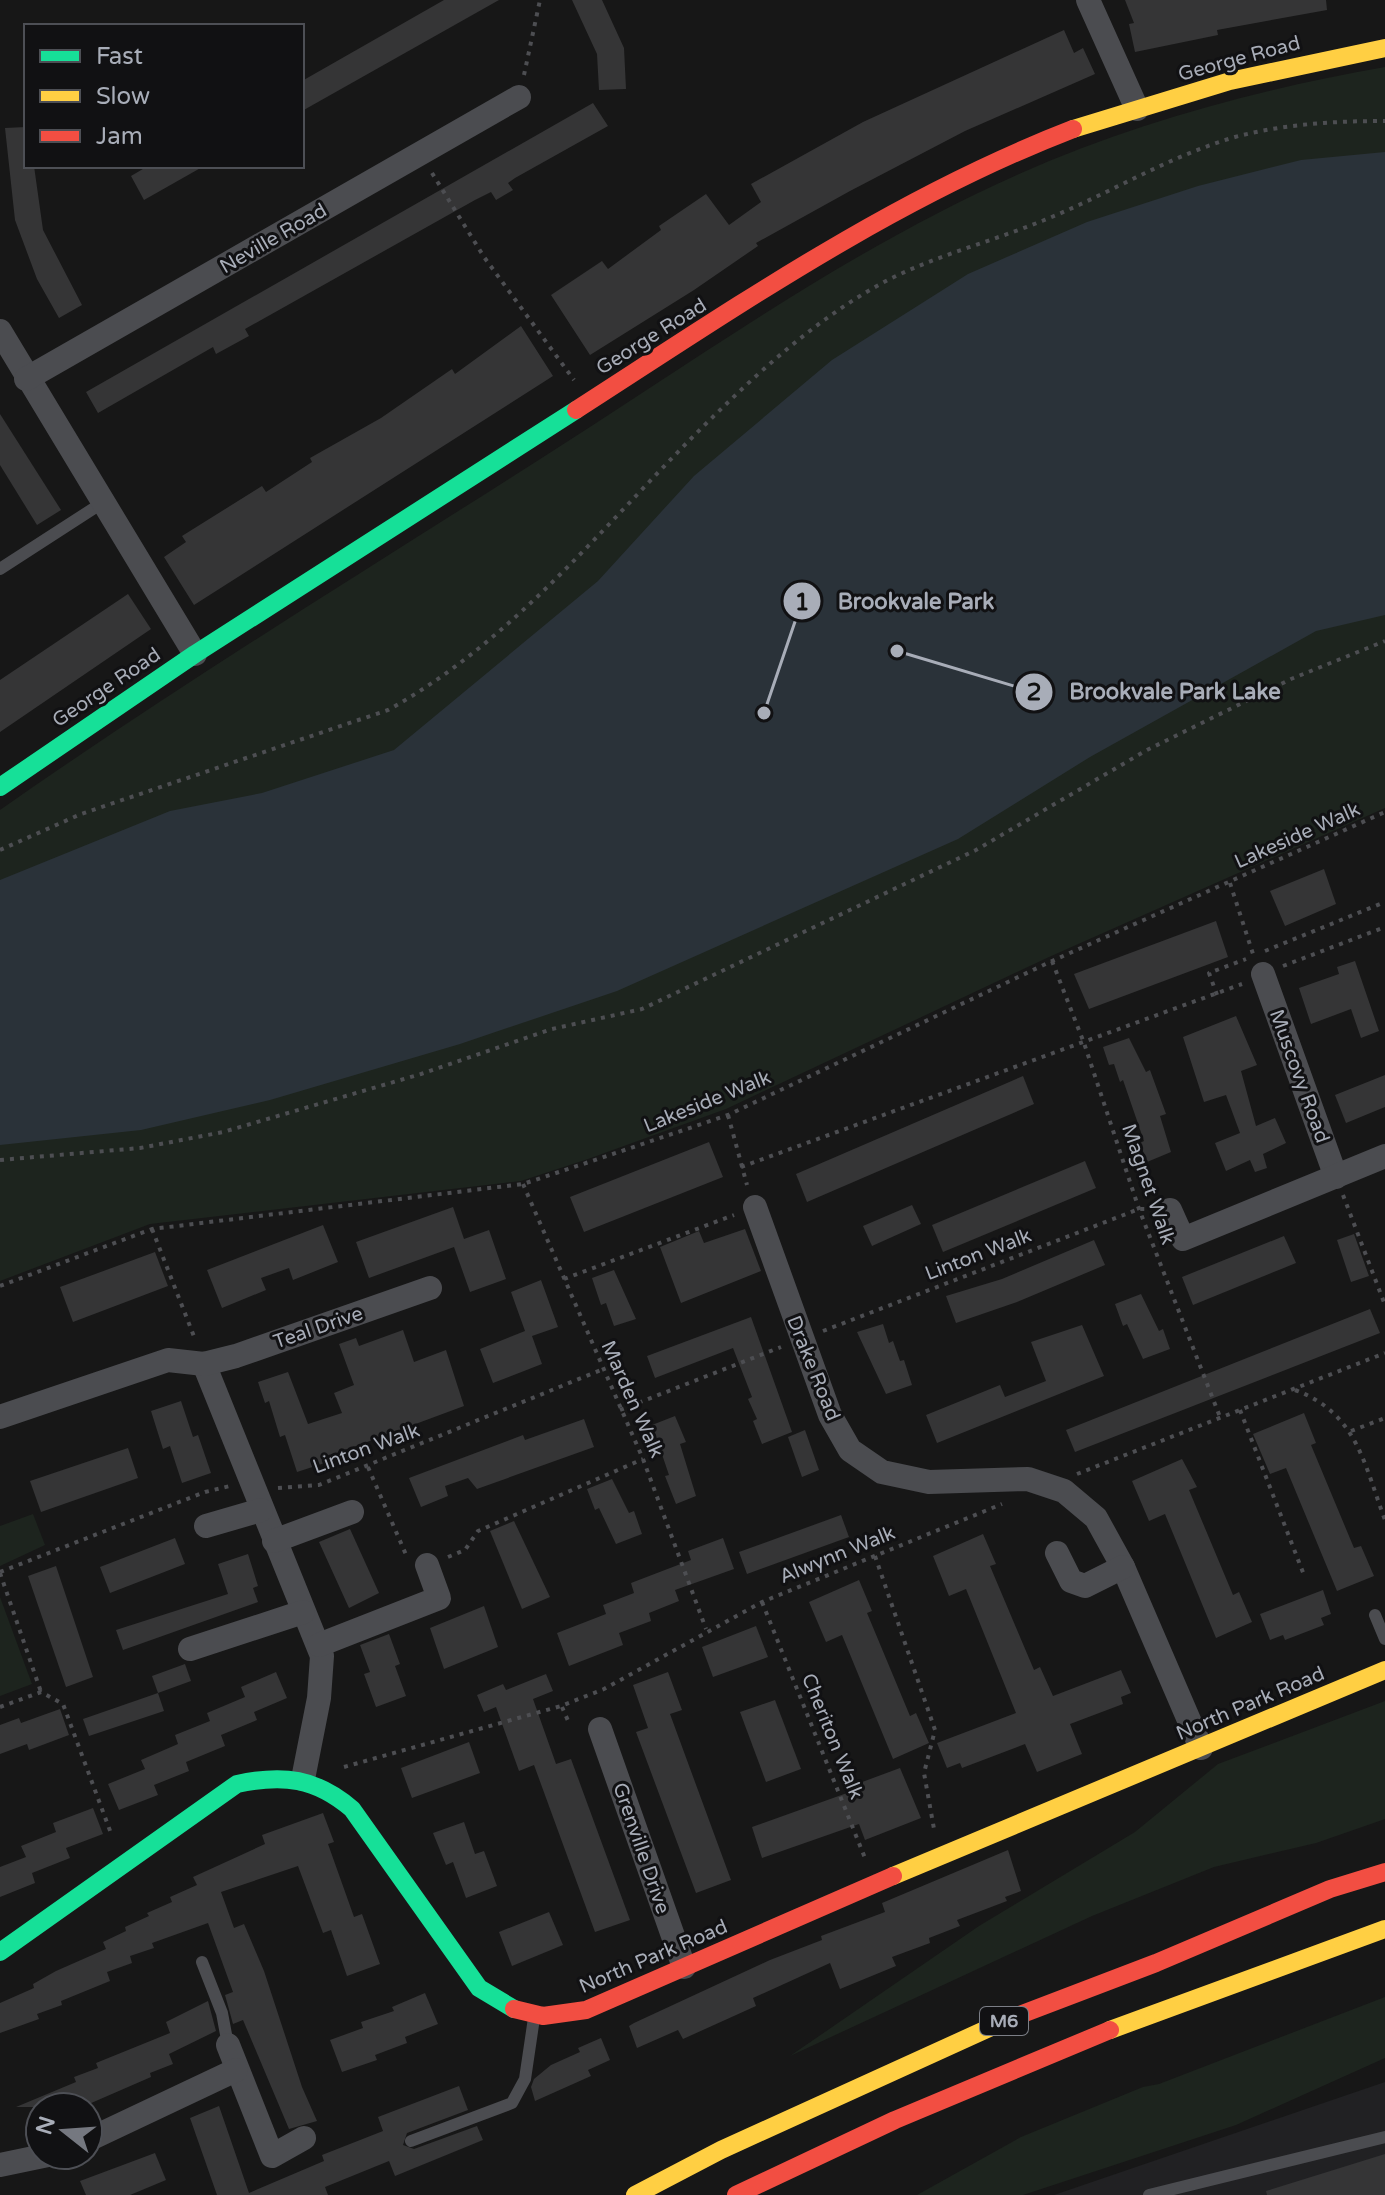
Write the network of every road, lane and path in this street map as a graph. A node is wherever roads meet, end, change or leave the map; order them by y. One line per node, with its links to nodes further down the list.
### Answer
1 (540, 0): 4 (path)
2 (1088, 0): 5 (street)
3 (1385, 48): 5 (main road, George Road)
4 (519, 97): 7 (street, Neville Road)
5 (1137, 109): 10 (main road, George Road)
6 (1385, 121): 17 (path)
7 (420, 154): 9 (street, Neville Road); 10 (path)
8 (0, 331): 9 (street)
9 (26, 379): 11 (street)
10 (590, 401): 14 (main road, George Road)
11 (102, 503): 12 (lane); 14 (street)
12 (0, 569)
13 (1385, 641): 27 (path)
14 (195, 654): 15 (main road, George Road)
15 (0, 787)
16 (1385, 812): 18 (path, Lakeside Walk)
17 (0, 850)
18 (1230, 882): 21 (path, Lakeside Walk); 22 (path)
19 (1385, 902): 22 (path)
20 (1385, 927): 22 (path)
21 (1052, 961): 24 (path, Magnet Walk); 25 (path, Lakeside Walk)
22 (1259, 965): 23 (path); 23 (path); 29 (street, Muscovy Road)
23 (1217, 995): 24 (path)
24 (1084, 1043): 28 (path); 32 (path, Magnet Walk)
25 (728, 1115): 28 (path); 30 (path, Lakeside Walk)
26 (1385, 1156): 29 (street)
27 (0, 1160)
28 (741, 1167): 31 (path)
29 (1336, 1177): 33 (street); 38 (path)
30 (523, 1184): 34 (path, Lakeside Walk); 35 (path, Marden Walk)
31 (755, 1207): 35 (path); 39 (street, Drake Road)
32 (1139, 1209): 33 (path, Linton Walk); 39 (path, Linton Walk); 47 (path, Magnet Walk)
33 (1170, 1210)
34 (152, 1229): 36 (path, Lakeside Walk); 41 (path)
35 (564, 1279): 42 (path, Marden Walk)
36 (0, 1286)
37 (430, 1288): 41 (street, Teal Drive)
38 (1385, 1305)
39 (801, 1339): 44 (path, Linton Walk); 52 (street, Drake Road)
40 (1385, 1353): 43 (path)
41 (204, 1364): 46 (street, Teal Drive); 53 (street)
42 (601, 1370): 44 (path, Marden Walk); 51 (path, Linton Walk)
43 (1293, 1390): 45 (path); 49 (path)
44 (620, 1410): 50 (path, Marden Walk)
45 (1240, 1410): 47 (path); 64 (path)
46 (0, 1417)
47 (1220, 1417): 52 (path)
48 (1385, 1418): 49 (path)
49 (1351, 1431): 56 (path)
50 (643, 1459): 61 (path); 68 (path, Marden Walk)
51 (368, 1467): 53 (path, Linton Walk); 61 (path)
52 (1048, 1485): 62 (street, Drake Road)
53 (257, 1500): 57 (street); 58 (street); 63 (path, Linton Walk)
54 (1005, 1503): 60 (path, Alwynn Walk)
55 (352, 1512): 58 (street)
56 (1385, 1520)
57 (206, 1526)
58 (274, 1541): 66 (street)
59 (1057, 1553): 62 (street)
60 (875, 1556): 65 (path, Alwynn Walk); 80 (path)
61 (427, 1565): 70 (street)
62 (1123, 1567): 78 (street, Drake Road)
63 (0, 1572): 73 (path, Linton Walk)
64 (1304, 1575)
65 (762, 1602): 68 (path, Alwynn Walk); 83 (path, Cheriton Walk)
66 (303, 1612): 70 (street); 71 (street)
67 (1375, 1615): 69 (lane)
68 (706, 1629): 74 (path, Alwynn Walk)
69 (1385, 1639)
70 (319, 1645): 79 (street)
71 (190, 1649)
72 (1385, 1670): 78 (main road, North Park Road)
73 (41, 1692): 75 (path); 81 (path)
74 (561, 1706): 76 (path); 79 (path, Alwynn Walk)
75 (0, 1707)
76 (569, 1723)
77 (600, 1729): 87 (street, Grenville Drive)
78 (1201, 1748): 80 (main road, North Park Road)
79 (303, 1779): 81 (main road, North Park Road); 88 (main road, North Park Road)
80 (943, 1855): 83 (main road, North Park Road)
81 (122, 1864): 85 (main road, North Park Road)
82 (1385, 1872): 97 (main road, M6)
83 (875, 1883): 87 (main road, North Park Road)
84 (1385, 1929): 98 (main road, M6)
85 (0, 1952)
86 (202, 1962): 89 (lane)
87 (684, 1967): 88 (main road, North Park Road)
88 (534, 2014): 94 (lane)
89 (228, 2045): 90 (street)
90 (236, 2070): 91 (street); 93 (street)
91 (104, 2132)
92 (1385, 2137): 99 (lane)
93 (304, 2138)
94 (411, 2141)
95 (24, 2160): 96 (street)
96 (0, 2165)
97 (635, 2195)
98 (736, 2195)
99 (1149, 2195)

